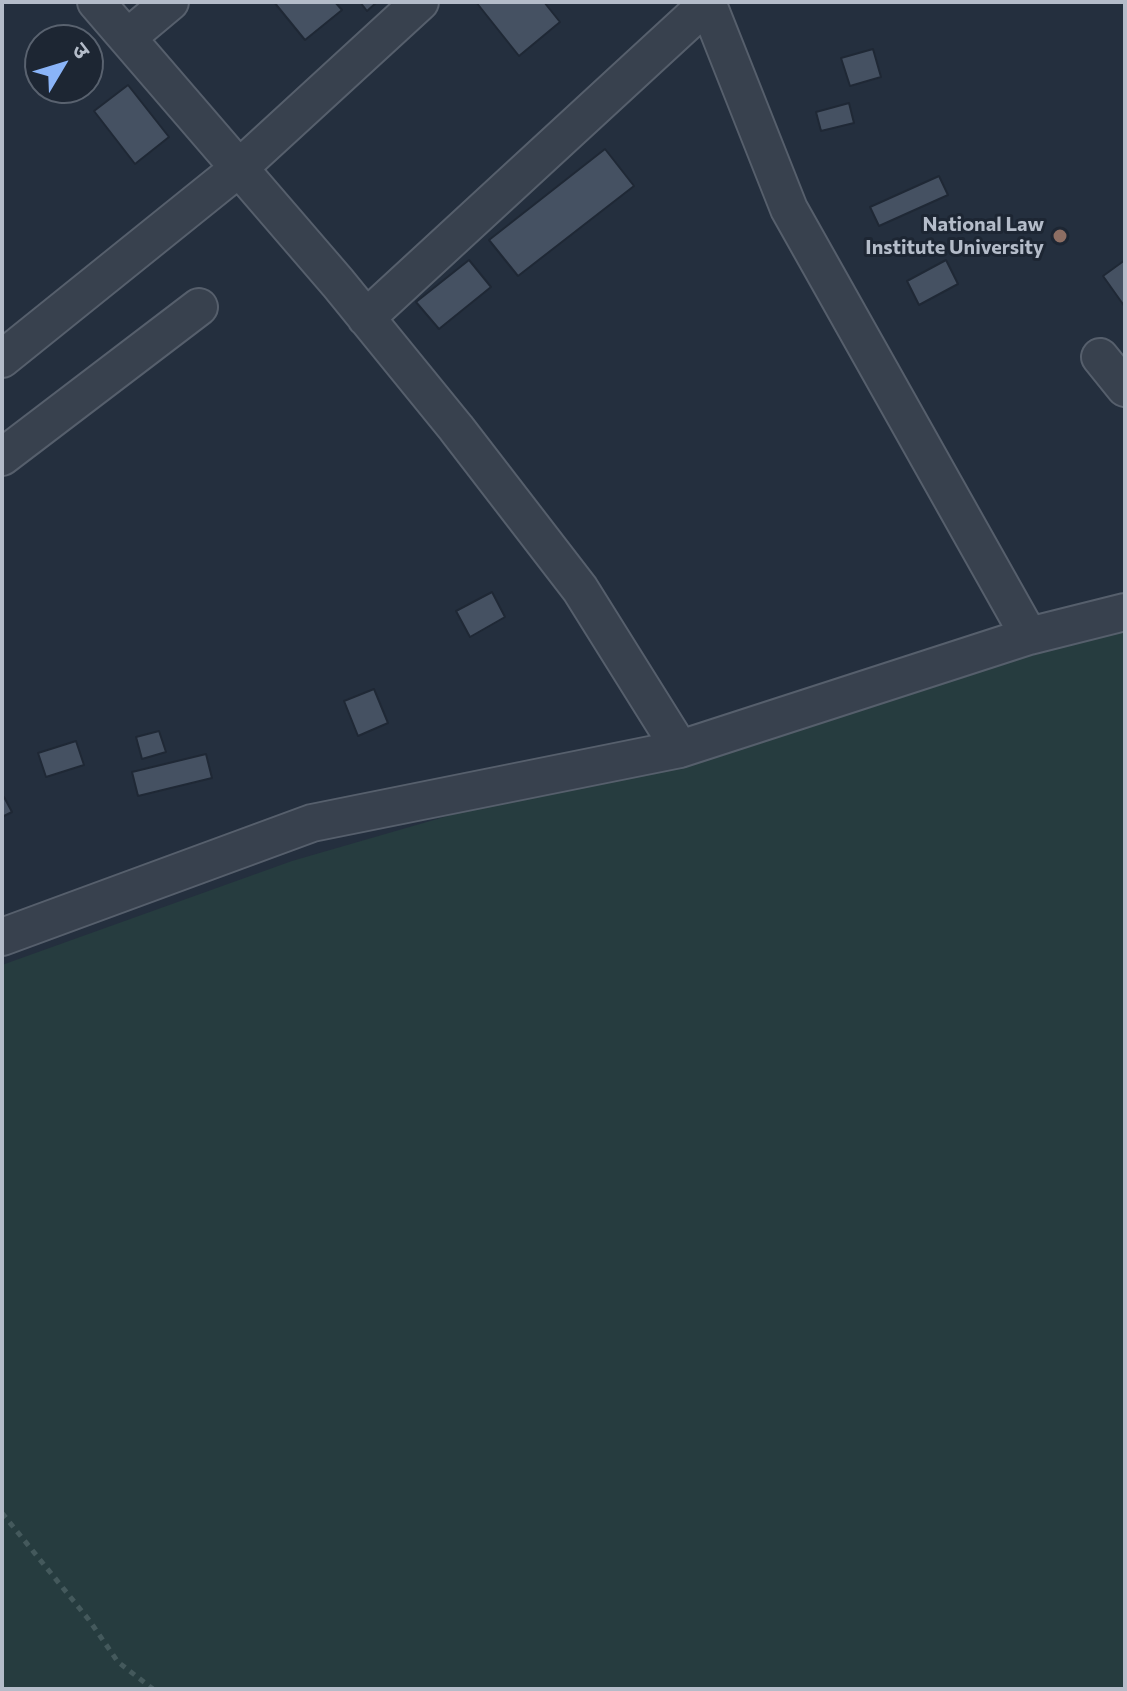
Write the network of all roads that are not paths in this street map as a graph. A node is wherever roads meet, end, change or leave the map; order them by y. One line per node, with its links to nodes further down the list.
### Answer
1 (96, 2): 5 (street)
2 (170, 2): 5 (street)
3 (420, 2): 6 (street)
4 (708, 3): 8 (street); 14 (street)
5 (127, 38): 6 (street)
6 (238, 169): 8 (street); 10 (street)
7 (199, 307): 12 (street)
8 (366, 318): 15 (street)
9 (1100, 357): 11 (street)
10 (2, 359)
11 (1125, 388)
12 (2, 457)
13 (1125, 612): 14 (street)
14 (1029, 636): 15 (street)
15 (680, 749): 16 (street)
16 (2, 937)

